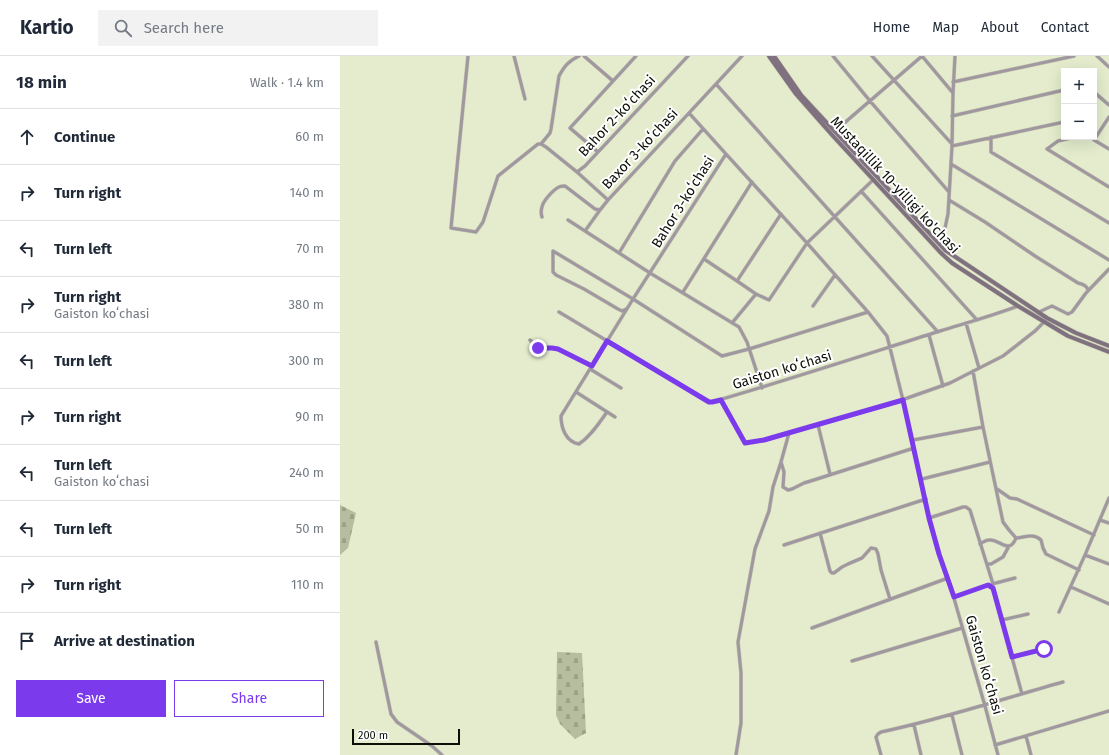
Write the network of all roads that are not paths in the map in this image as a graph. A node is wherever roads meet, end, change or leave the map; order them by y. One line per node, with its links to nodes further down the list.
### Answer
1 (468, 56): 35 (street)
2 (514, 56): 24 (street)
3 (579, 56): 35 (street)
4 (584, 56): 18 (street)
5 (636, 56): 18 (street)
6 (688, 56): 38 (street, Bahor 2-koʻchasi)
7 (742, 56): 20 (street)
8 (769, 56): 42 (main road, Mustaqillik 10-yilligi ko'chasi)
9 (774, 56): 32 (main road, Mustaqillik 10-yilligi ko'chasi)
10 (833, 56): 25 (street)
11 (872, 56): 17 (street)
12 (922, 56): 17 (street); 22 (street)
13 (955, 56): 19 (street)
14 (1074, 56): 19 (street)
15 (1097, 56): 16 (street)
16 (1109, 66)
17 (894, 80): 25 (street); 36 (street)
18 (613, 81): 38 (street)
19 (953, 82): 22 (street)
20 (716, 84): 27 (street); 52 (street)
21 (1061, 91): 28 (street)
22 (953, 93): 28 (street)
23 (1097, 95): 26 (street)
24 (525, 99)
25 (870, 101): 32 (street); 46 (street)
26 (1109, 105)
27 (689, 113): 31 (street, Bahor 3-koʻchasi); 47 (street, Baxor 3-koʻchasi)
28 (952, 116): 36 (street)
29 (1109, 117): 37 (street)
30 (1061, 123): 33 (street)
31 (704, 129): 39 (street, Bahor 3-koʻchasi); 58 (street)
32 (835, 131): 56 (main road, Mustaqillik 10-yilligi ko'chasi)
33 (991, 137): 36 (street); 54 (street)
34 (1062, 140): 44 (street)
35 (541, 144): 41 (street)
36 (952, 145): 40 (street)
37 (1109, 149)
38 (598, 152): 41 (street, Bahor 2-koʻchasi)
39 (726, 154): 43 (street); 62 (street, Bahor 3-koʻchasi)
40 (951, 164): 46 (street); 60 (street)
41 (577, 172): 47 (street)
42 (873, 180): 45 (street); 70 (main road, Mustaqillik 10-yilligi ko'chasi)
43 (752, 182): 50 (street); 59 (street)
44 (1109, 188)
45 (861, 191): 52 (street); 75 (street)
46 (949, 192): 48 (street)
47 (608, 200): 49 (street, Baxor 3-koʻchasi)
48 (949, 200): 56 (street); 65 (street)
49 (600, 210): 51 (street); 55 (street, Baxor 3-koʻchasi)
50 (781, 214): 57 (street); 64 (street)
51 (542, 217)
52 (834, 217): 57 (street); 79 (street)
53 (568, 220): 55 (street)
54 (1109, 223)
55 (585, 231): 58 (street)
56 (936, 240): 74 (main road, Mustaqillik 10-yilligi ko'chasi)
57 (807, 243): 63 (street); 67 (street)
58 (619, 253): 62 (street)
59 (704, 259): 64 (street); 66 (street)
60 (1109, 260)
61 (1109, 269): 65 (street)
62 (650, 273): 66 (street); 68 (street, Bahor 3-koʻchasi)
63 (835, 275): 69 (street); 73 (street)
64 (737, 281): 67 (street)
65 (1088, 290): 74 (street)
66 (683, 292): 77 (street)
67 (756, 294): 77 (street)
68 (633, 299): 71 (street, Bahor 3-koʻchasi); 71 (street); 85 (street)
69 (813, 306)
70 (1018, 306): 75 (street, Gaiston koʻchasi); 76 (main road, Mustaqillik 10-yilligi ko'chasi)
71 (627, 309): 82 (street, Bahor 3-koʻchasi)
72 (559, 312): 82 (street, Gaiston koʻchasi)
73 (868, 312): 84 (street); 85 (street)
74 (1039, 312): 76 (main road, Mustaqillik 10-yilligi ko'chasi)
75 (977, 320): 78 (street, Gaiston koʻchasi)
76 (1046, 320): 83 (main road, Mustaqillik 10-yilligi ko'chasi); 86 (main road, Mustaqillik 10-yilligi ko'chasi); 88 (street)
77 (732, 323): 85 (street)
78 (966, 323): 79 (street, Gaiston koʻchasi); 88 (street)
79 (938, 332): 80 (street, Gaiston koʻchasi)
80 (929, 335): 84 (street, Gaiston koʻchasi); 90 (street)
81 (530, 340): 87 (street)
82 (607, 341): 87 (street, Bahor 3-koʻchasi); 94 (street, Gaiston koʻchasi)
83 (1109, 346)
84 (890, 348): 92 (street, Gaiston koʻchasi); 95 (street, Gaiston koʻchasi)
85 (749, 349): 92 (street)
86 (1109, 352)
87 (591, 368): 91 (street); 93 (street, Bahor 3-koʻchasi)
88 (979, 368): 89 (street)
89 (973, 371): 90 (street); 99 (street)
90 (943, 386): 95 (street)
91 (621, 388)
92 (762, 388): 94 (street, Gaiston koʻchasi)
93 (576, 392): 96 (street); 96 (street, Bahor 3-koʻchasi)
94 (721, 400): 100 (street)
95 (903, 400): 98 (street); 101 (street, Gaiston koʻchasi)
96 (607, 412): 97 (street)
97 (615, 417)
98 (818, 425): 100 (street); 105 (street)
99 (983, 427): 101 (street); 104 (street)
100 (789, 433): 103 (street)
101 (913, 440): 102 (street, Gaiston koʻchasi)
102 (914, 448): 105 (street); 106 (street, Gaiston koʻchasi)
103 (781, 462): 105 (street); 149 (street)
104 (990, 462): 106 (street); 107 (street)
105 (830, 474)
106 (922, 479): 109 (street, Gaiston koʻchasi)
107 (997, 489): 114 (street); 115 (street)
108 (1109, 498): 111 (street)
109 (926, 499): 110 (street, Gaiston koʻchasi); 113 (street)
110 (929, 518): 116 (street); 123 (street, Gaiston koʻchasi)
111 (1100, 520): 112 (street); 114 (street)
112 (1109, 523)
113 (820, 533): 117 (street); 129 (street)
114 (1094, 535): 119 (street)
115 (1016, 538): 118 (street); 122 (street)
116 (980, 544): 118 (street); 120 (street)
117 (784, 545)
118 (1009, 546): 120 (street)
119 (1085, 555): 121 (street); 122 (street)
120 (987, 564): 125 (street)
121 (1109, 564)
122 (1079, 570): 127 (street)
123 (948, 578): 128 (street, Gaiston koʻchasi); 129 (street)
124 (1016, 578): 125 (street)
125 (993, 584): 126 (street)
126 (988, 585): 128 (street); 133 (street)
127 (1071, 587): 130 (street); 131 (street)
128 (954, 597): 135 (street, Gaiston koʻchasi)
129 (890, 600): 134 (street)
130 (1109, 604)
131 (1060, 612)
132 (1028, 614): 133 (street)
133 (1002, 620): 138 (street)
134 (812, 628)
135 (962, 628): 139 (street); 142 (street, Gaiston koʻchasi)
136 (376, 642): 148 (street)
137 (1044, 649): 138 (street)
138 (1012, 657): 141 (street)
139 (852, 660)
140 (1063, 682): 141 (street)
141 (1022, 694): 142 (street)
142 (985, 706): 144 (street); 147 (street, Gaiston koʻchasi)
143 (1109, 711): 146 (street)
144 (952, 715): 145 (street); 152 (street)
145 (914, 725): 150 (street); 151 (street)
146 (1026, 736): 147 (street); 154 (street)
147 (995, 746): 153 (street, Gaiston koʻchasi)
148 (442, 755)
149 (736, 755)
150 (881, 755)
151 (921, 755)
152 (962, 755)
153 (998, 755)
154 (1031, 755)

